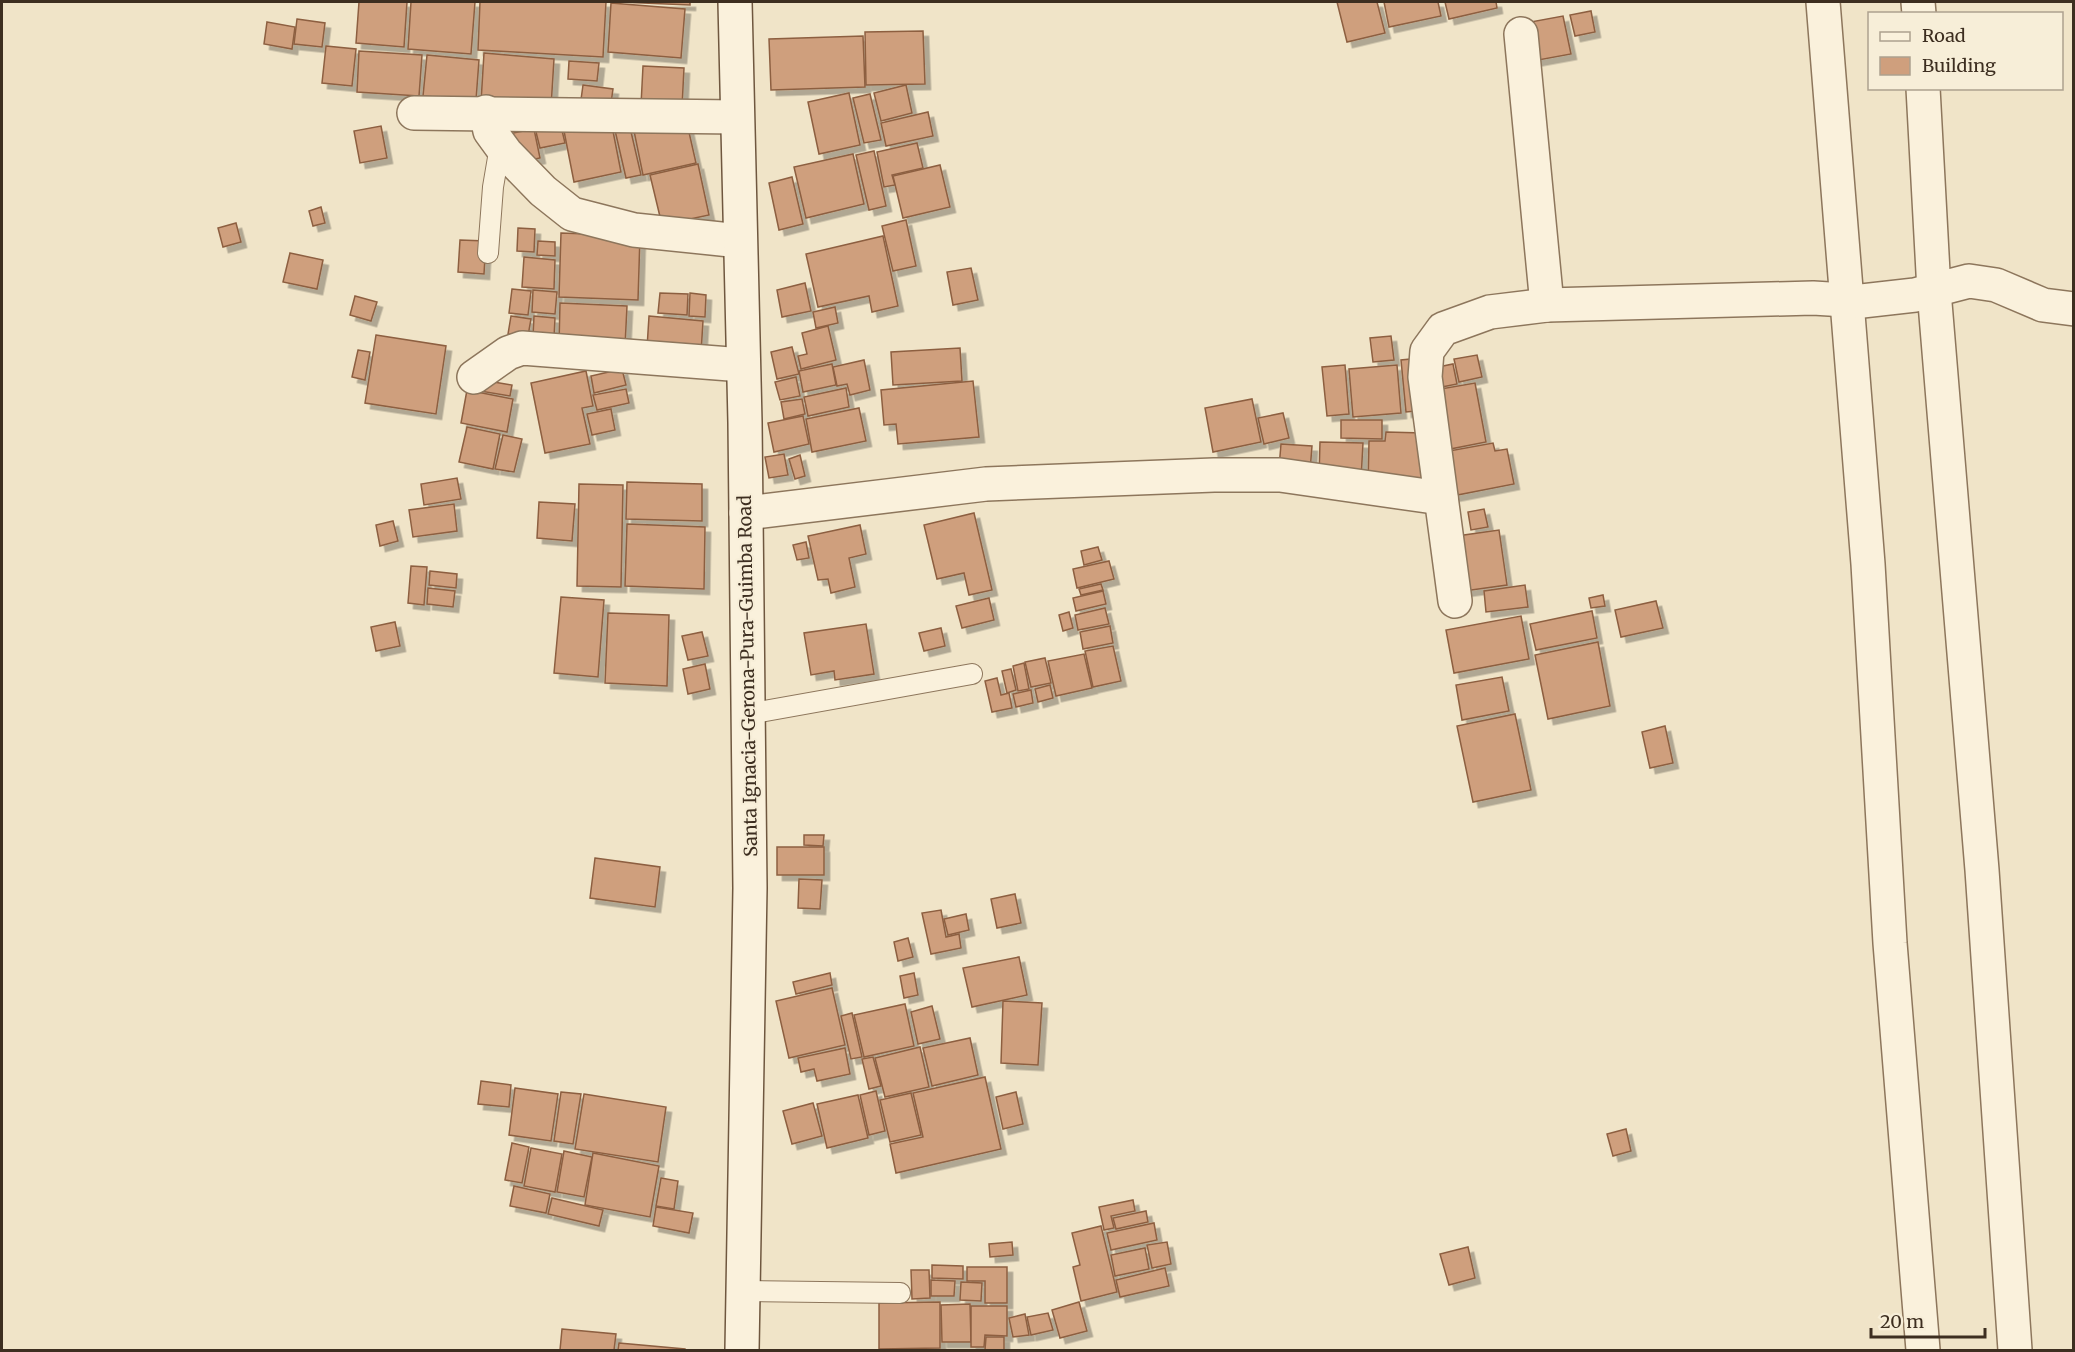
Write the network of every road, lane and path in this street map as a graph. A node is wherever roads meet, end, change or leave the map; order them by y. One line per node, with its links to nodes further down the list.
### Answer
1 (735, 2): 7 (street, Santa Ignacia-Gerona-Pura-Guimba Road)
2 (1823, 2): 12 (street)
3 (1521, 34): 13 (street)
4 (1923, 90): 11 (street)
5 (486, 112): 6 (street); 7 (street); 8 (street)
6 (414, 113)
7 (737, 117): 9 (street, Santa Ignacia-Gerona-Pura-Guimba Road)
8 (500, 146): 9 (street); 10 (lane)
9 (740, 241): 15 (street, Santa Ignacia-Gerona-Pura-Guimba Road)
10 (488, 253)
11 (1925, 293): 12 (street); 14 (street); 26 (street)
12 (1854, 300): 13 (street); 25 (street)
13 (1547, 305): 17 (street)
14 (2073, 309)
15 (743, 365): 16 (street); 18 (street, Santa Ignacia-Gerona-Pura-Guimba Road)
16 (474, 377)
17 (1442, 498): 18 (street); 19 (street)
18 (746, 513): 21 (street, Santa Ignacia-Gerona-Pura-Guimba Road)
19 (1455, 601)
20 (972, 674): 21 (lane)
21 (748, 714): 22 (street, Santa Ignacia-Gerona-Pura-Guimba Road)
22 (743, 1291): 23 (lane); 24 (street, Santa Ignacia-Gerona-Pura-Guimba Road)
23 (900, 1293)
24 (742, 1350)
25 (1923, 1350)
26 (2015, 1350)

